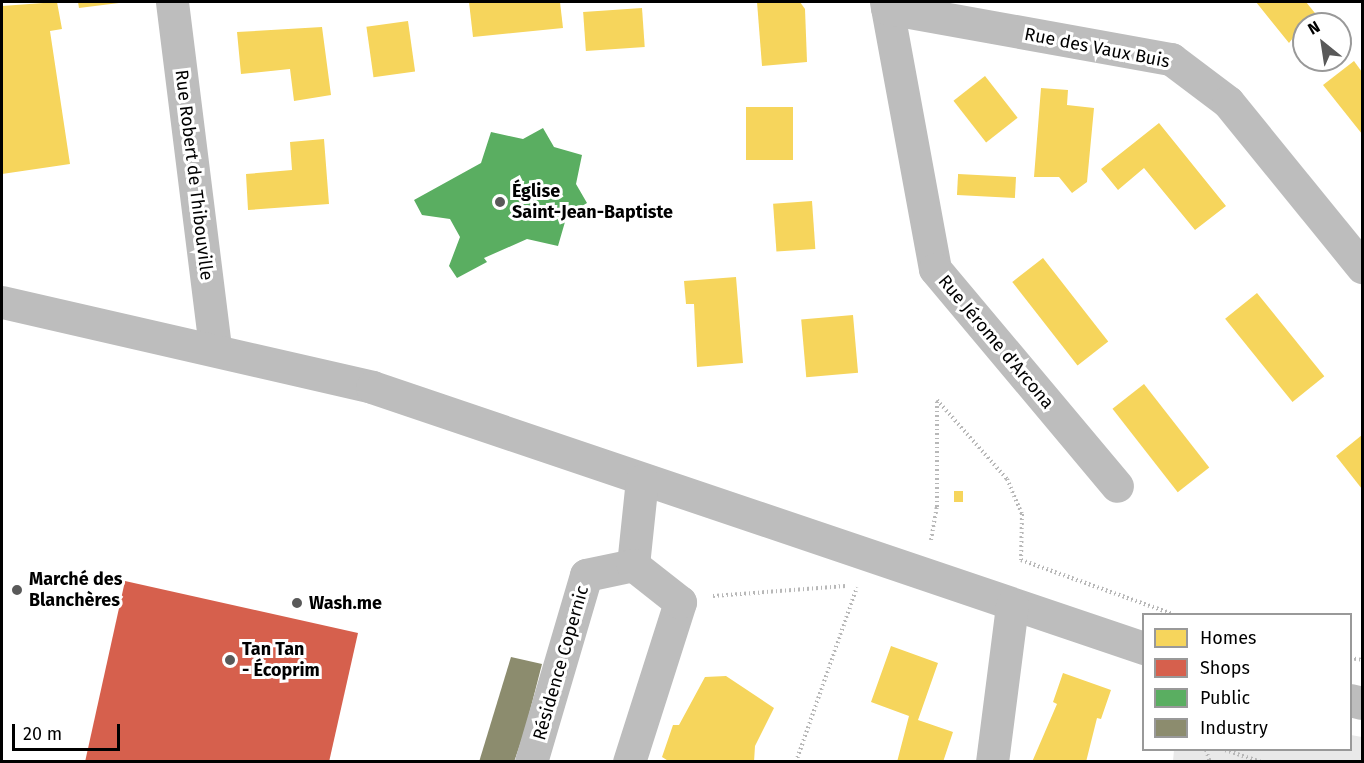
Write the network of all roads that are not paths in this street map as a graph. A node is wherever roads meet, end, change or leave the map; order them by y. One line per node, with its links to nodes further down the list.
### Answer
1 (172, 2): 5 (street, Rue Robert de Thibouville)
2 (886, 5): 3 (street, Rue des Vaux Buis); 7 (street, Rue Jérome d'Arcona)
3 (1362, 267)
4 (2, 302): 5 (street)
5 (215, 349): 6 (street)
6 (642, 480): 8 (street); 9 (street)
7 (1117, 486)
8 (633, 565): 11 (street, Résidence Copernic); 12 (street)
9 (1012, 605): 10 (street); 13 (street)
10 (1142, 648)
11 (531, 762)
12 (629, 762)
13 (992, 762)

